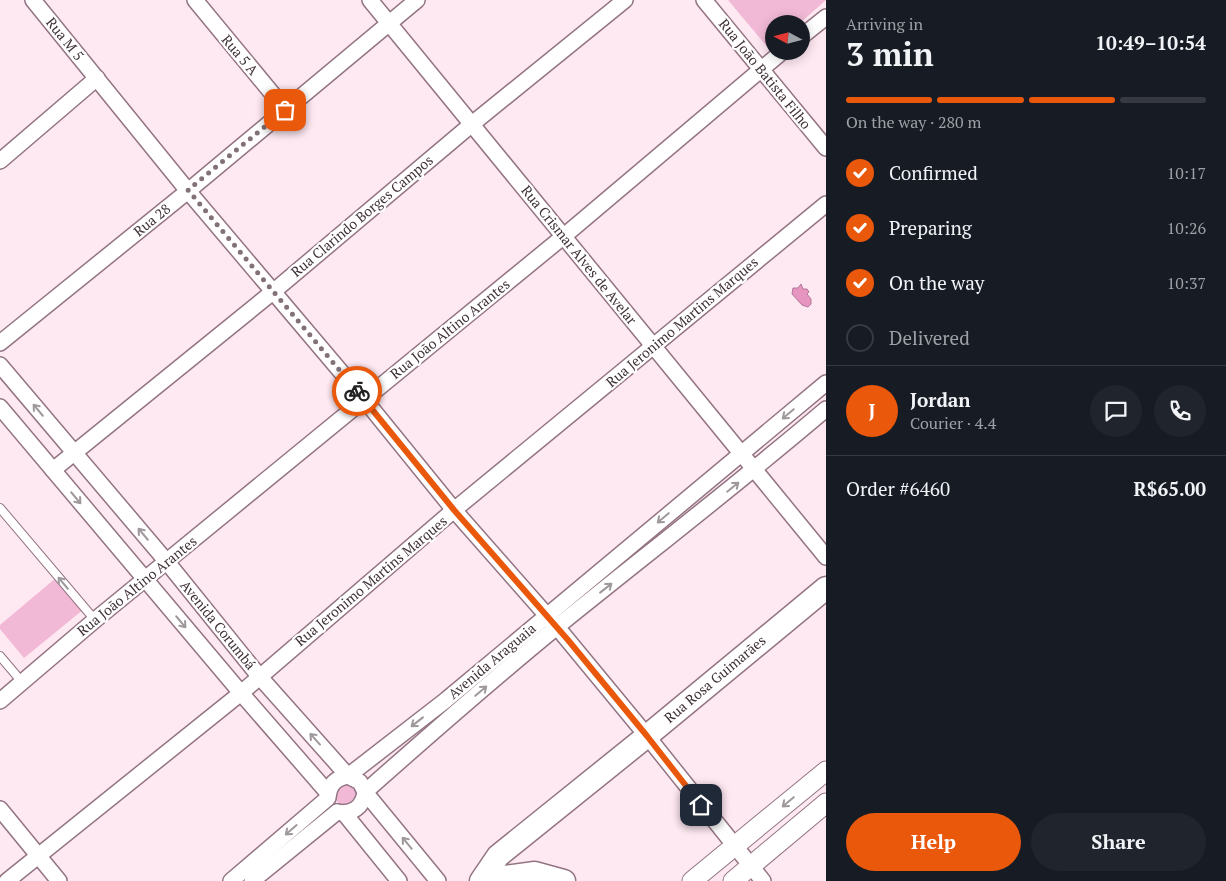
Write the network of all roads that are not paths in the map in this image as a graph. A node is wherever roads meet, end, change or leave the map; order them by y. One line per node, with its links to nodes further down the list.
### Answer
1 (34, 0): 12 (street, Rua M 5)
2 (195, 0): 13 (street, Rua 5 A)
3 (370, 0): 8 (street, Rua Crismar Alves de Avelar)
4 (417, 0): 8 (street, Rua 28)
5 (625, 0): 14 (street, Rua Clarindo Borges Campos)
6 (704, 0): 11 (street, Rua João Batista Filho)
7 (826, 16): 9 (street)
8 (389, 23): 13 (street, Rua 28); 14 (street, Rua Crismar Alves de Avelar)
9 (810, 29)
10 (773, 60): 11 (street, Rua João Altino Arantes)
11 (761, 70): 15 (street, Rua João Batista Filho); 19 (street, Rua João Altino Arantes)
12 (97, 78): 16 (street); 17 (street, Rua M 5)
13 (285, 110): 17 (street, Rua 28)
14 (472, 124): 19 (street, Rua Crismar Alves de Avelar); 20 (street, Rua Clarindo Borges Campos)
15 (826, 148)
16 (0, 161)
17 (188, 190): 20 (street, Rua M 5); 21 (street, Rua 28)
18 (826, 204): 22 (street, Rua Jeronimo Martins Marques)
19 (564, 236): 22 (street, Rua Crismar Alves de Avelar); 25 (street, Rua João Altino Arantes)
20 (274, 291): 25 (street, Rua M 5); 28 (street, Rua Clarindo Borges Campos)
21 (0, 343)
22 (654, 346): 29 (street, Rua Crismar Alves de Avelar); 33 (street, Rua Jeronimo Martins Marques)
23 (0, 365): 28 (street, Avenida Corumbá, one-way to 23)
24 (826, 383): 29 (street, Avenida Araguaia, one-way to 29)
25 (364, 399): 33 (street, Rua M 5); 37 (street, Rua João Altino Arantes)
26 (0, 407): 30 (street, Avenida Corumbá)
27 (826, 409): 31 (street, Avenida Araguaia)
28 (75, 453): 30 (street, Rua Clarindo Borges Campos); 37 (street, Avenida Corumbá, one-way to 28)
29 (741, 454): 31 (street, Rua Crismar Alves de Avelar); 34 (street, Avenida Araguaia, one-way to 34)
30 (53, 470): 38 (street, Avenida Corumbá, one-way to 38)
31 (754, 470): 35 (street, Avenida Araguaia, one-way to 31); 36 (street, Rua Crismar Alves de Avelar)
32 (0, 508): 41 (lane, one-way to 32)
33 (454, 510): 40 (street, Rua M 5); 44 (street, Rua Jeronimo Martins Marques)
34 (643, 535): 35 (street); 40 (street, Avenida Araguaia)
35 (655, 549): 42 (street, Avenida Araguaia, one-way to 35)
36 (826, 557)
37 (167, 562): 38 (street, Rua João Altino Arantes); 44 (street, Avenida Corumbá)
38 (145, 580): 41 (street, Rua João Altino Arantes); 46 (street, Avenida Corumbá, one-way to 46)
39 (826, 588): 49 (main road, Rua Rosa Guimarães)
40 (546, 615): 42 (street, Rua M 5); 48 (street, Avenida Araguaia)
41 (95, 620): 45 (street, Rua João Altino Arantes)
42 (557, 627): 48 (street, Avenida Araguaia, one-way to 42); 49 (street, Rua M 5)
43 (0, 656): 45 (lane)
44 (259, 676): 46 (street, Rua Jeronimo Martins Marques); 51 (street, Avenida Corumbá, one-way to 44)
45 (22, 682): 47 (street, Rua João Altino Arantes)
46 (240, 693): 53 (street, Avenida Corumbá); 59 (street, Rua Jeronimo Martins Marques)
47 (0, 701)
48 (450, 706): 51 (street, Avenida Araguaia, one-way to 51); 52 (street, Avenida Araguaia)
49 (647, 736): 57 (main road, Rua Rosa Guimarães); 58 (street, Rua M 5)
50 (826, 770): 58 (street, one-way to 58)
51 (348, 776): 52 (street, Avenida Corumbá); 53 (street, Avenida Araguaia)
52 (365, 792): 56 (street, Avenida Araguaia); 67 (street, Avenida Corumbá, one-way to 52)
53 (328, 796): 56 (street, Avenida Corumbá); 64 (street, Avenida Araguaia, one-way to 64)
54 (826, 804): 60 (street)
55 (0, 809): 59 (street)
56 (341, 812): 65 (street, Avenida Araguaia); 66 (street, Avenida Corumbá)
57 (534, 827): 61 (main road, Rua Rosa Guimarães); 68 (main road, Rua Rosa Guimarães)
58 (734, 847): 60 (street, Rua M 5); 71 (street)
59 (38, 855): 62 (street, Rua Jeronimo Martins Marques); 63 (street)
60 (750, 867): 72 (street); 73 (street, Rua M 5)
61 (535, 873): 69 (main road); 70 (main road)
62 (7, 881)
63 (59, 881)
64 (231, 881)
65 (252, 881)
66 (399, 881)
67 (438, 881)
68 (481, 881)
69 (496, 881)
70 (564, 881)
71 (692, 881)
72 (733, 881)
73 (763, 881)

